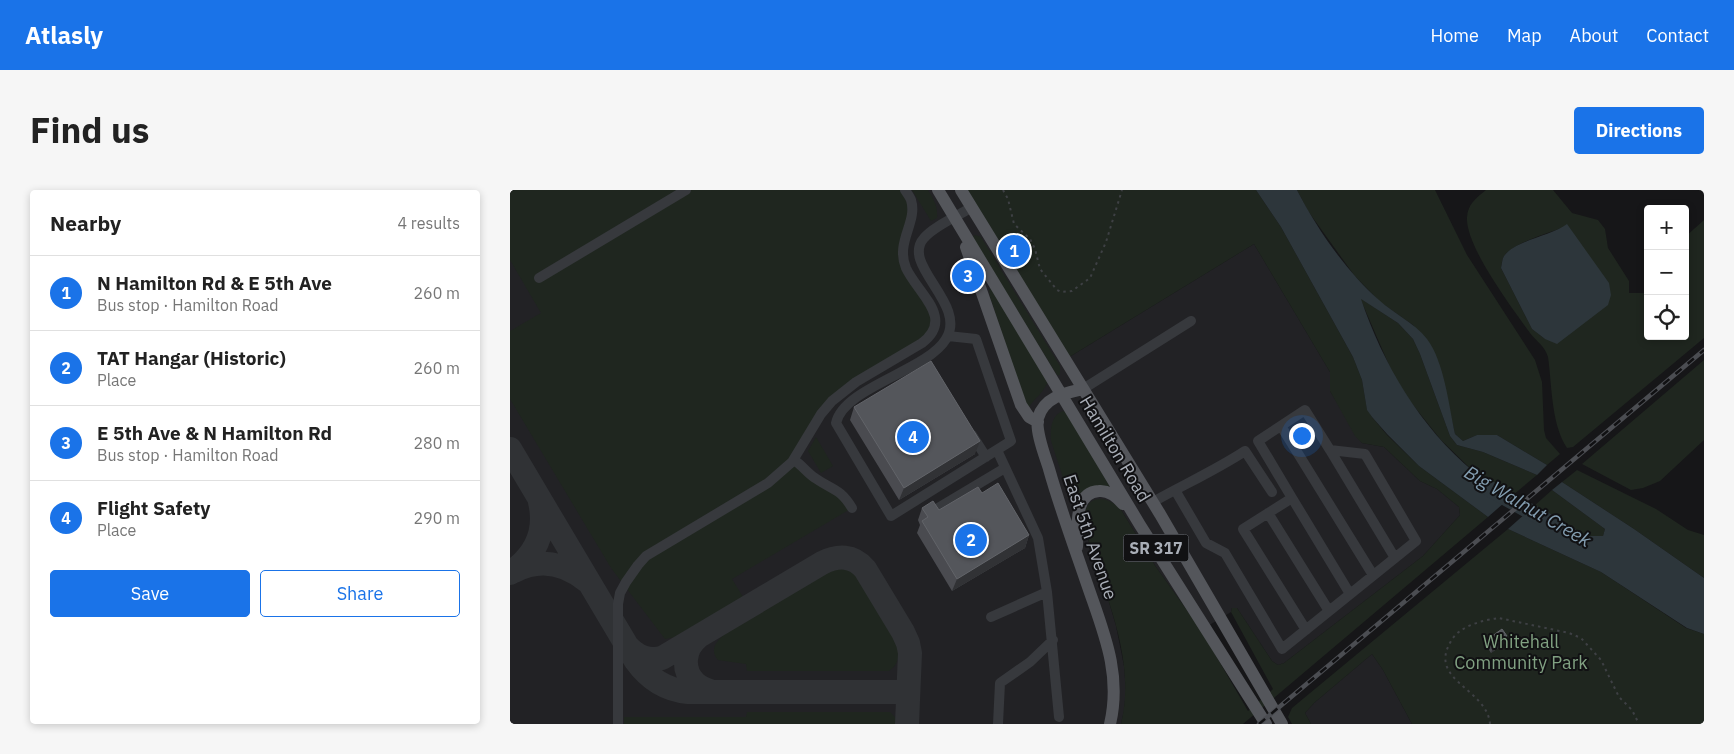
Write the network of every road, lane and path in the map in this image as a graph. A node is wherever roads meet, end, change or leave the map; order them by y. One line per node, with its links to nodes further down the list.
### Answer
1 (686, 190): 9 (lane)
2 (905, 190): 20 (lane)
3 (938, 190): 8 (main road, Hamilton Road / SR 317)
4 (961, 190): 7 (main road, Hamilton Road / SR 317)
5 (1003, 190): 6 (path)
6 (1122, 190)
7 (972, 207): 8 (lane); 12 (main road, Hamilton Road / SR 317)
8 (956, 221): 11 (lane); 13 (main road, Hamilton Road / SR 317); 14 (main road)
9 (539, 278)
10 (1191, 321): 12 (lane)
11 (948, 336): 17 (lane); 19 (lane)
12 (1083, 389): 13 (main road); 25 (main road, Hamilton Road / SR 317)
13 (1061, 393): 14 (main road); 29 (main road, Hamilton Road / SR 317)
14 (1038, 422): 30 (main road, East 5th Avenue)
15 (965, 424): 19 (lane)
16 (1281, 426): 18 (lane); 24 (lane); 32 (lane)
17 (997, 450): 19 (lane); 21 (lane)
18 (1330, 450): 31 (lane); 31 (lane)
19 (986, 457)
20 (794, 460): 26 (lane); 40 (lane)
21 (1005, 468): 27 (lane); 33 (lane)
22 (1175, 490): 23 (lane); 25 (lane); 37 (lane)
23 (1272, 492)
24 (1292, 498): 28 (lane); 34 (lane)
25 (1153, 502): 44 (main road, Hamilton Road / SR 317)
26 (852, 508)
27 (933, 511)
28 (1268, 513): 35 (lane); 37 (lane)
29 (1140, 525): 30 (main road); 43 (main road, Hamilton Road / SR 317)
30 (1077, 554): 42 (main road, East 5th Avenue)
31 (1395, 558): 32 (lane)
32 (1373, 576): 34 (lane)
33 (1048, 592): 36 (lane); 38 (lane)
34 (1350, 594): 35 (lane)
35 (1328, 611): 37 (lane)
36 (991, 617)
37 (1306, 630)
38 (1053, 640): 39 (lane); 41 (lane)
39 (1059, 716)
40 (618, 724)
41 (998, 724)
42 (1110, 724)
43 (1266, 724)
44 (1282, 724)
45 (1490, 724): 46 (path)
46 (1639, 724)

